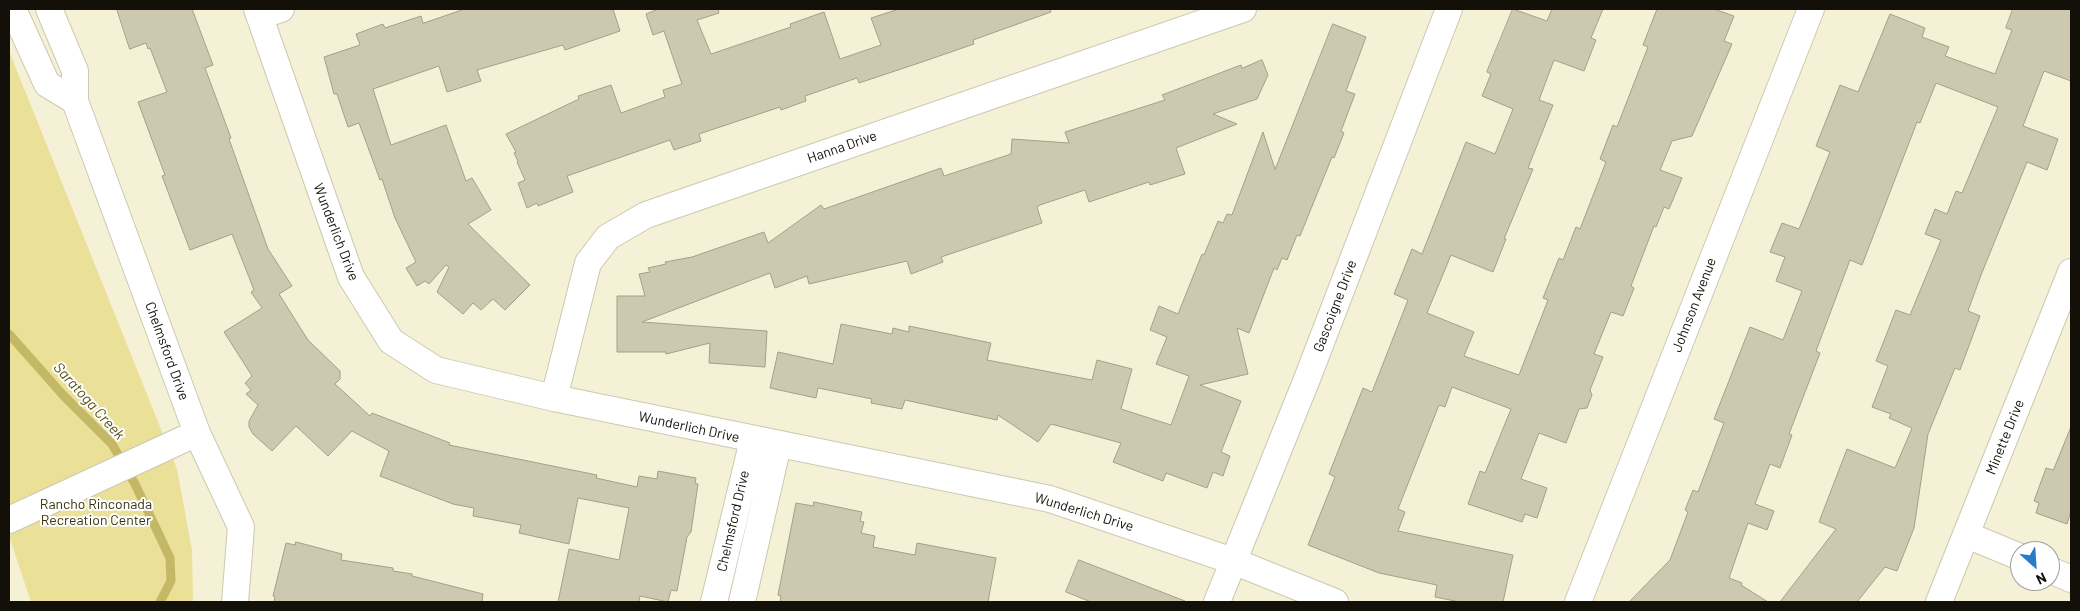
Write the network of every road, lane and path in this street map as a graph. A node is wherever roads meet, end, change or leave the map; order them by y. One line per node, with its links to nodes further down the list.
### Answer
1 (13, 9): 7 (street)
2 (49, 9): 7 (street, Chelmsford Drive)
3 (1243, 9): 9 (street, Hanna Drive)
4 (1449, 9): 16 (street, Gascoigne Drive)
5 (1811, 9): 22 (street, Johnson Avenue)
6 (266, 11): 9 (street, Wunderlich Drive)
7 (75, 101): 10 (street, Chelmsford Drive)
8 (2071, 272): 14 (street, Minette Drive)
9 (554, 398): 11 (street, Wunderlich Drive)
10 (197, 433): 13 (street); 17 (street, Chelmsford Drive)
11 (753, 440): 12 (street, Wunderlich Drive); 18 (street, Chelmsford Drive)
12 (778, 445): 16 (street, Wunderlich Drive); 19 (street, Chelmsford Drive)
13 (9, 520)
14 (1967, 534): 15 (street); 23 (street, Minette Drive)
15 (2010, 553)
16 (1233, 561): 20 (street, Gascoigne Drive); 21 (street, Wunderlich Drive)
17 (235, 602)
18 (714, 602)
19 (742, 602)
20 (1217, 602)
21 (1335, 602)
22 (1578, 602)
23 (1939, 602)

